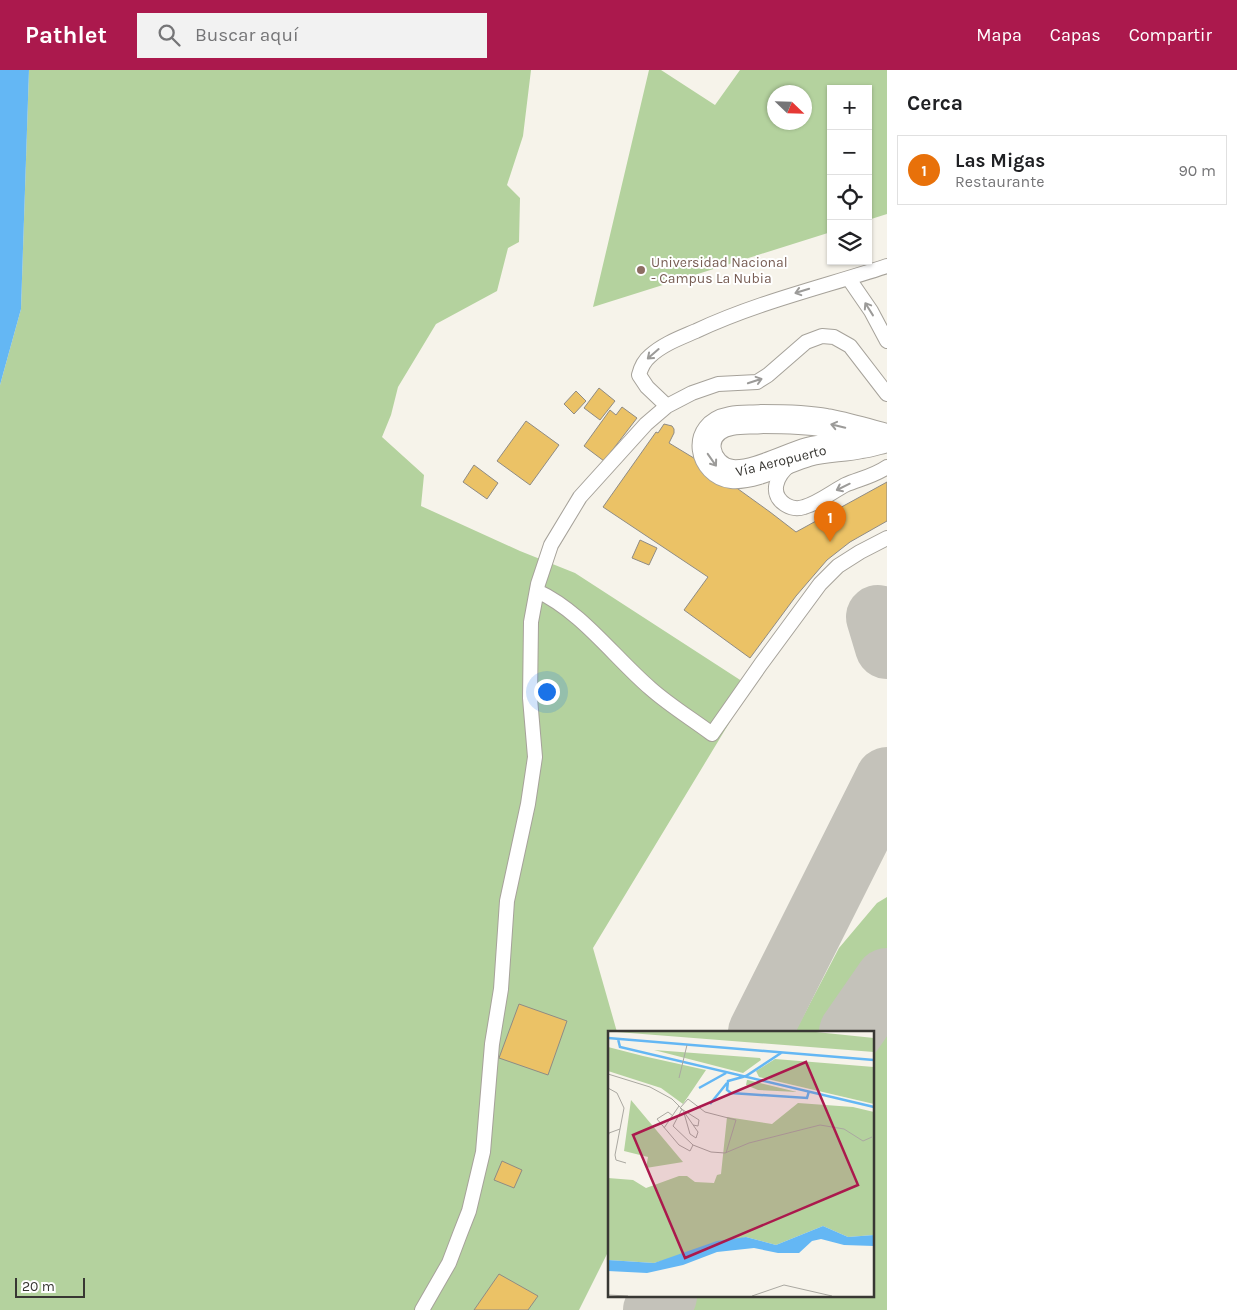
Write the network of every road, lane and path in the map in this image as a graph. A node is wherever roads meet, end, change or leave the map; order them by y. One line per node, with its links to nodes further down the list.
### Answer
1 (887, 266): 2 (lane)
2 (849, 279): 3 (lane, one-way to 2); 5 (lane, one-way to 5)
3 (887, 341)
4 (887, 394): 5 (lane, one-way to 4)
5 (667, 406): 10 (lane)
6 (886, 438): 7 (street, Vía Aeropuerto); 7 (street, Vía Aeropuerto, one-way to 7)
7 (809, 452): 8 (lane, one-way to 7)
8 (887, 467)
9 (887, 538): 10 (lane)
10 (537, 591): 11 (lane)
11 (422, 1310)

